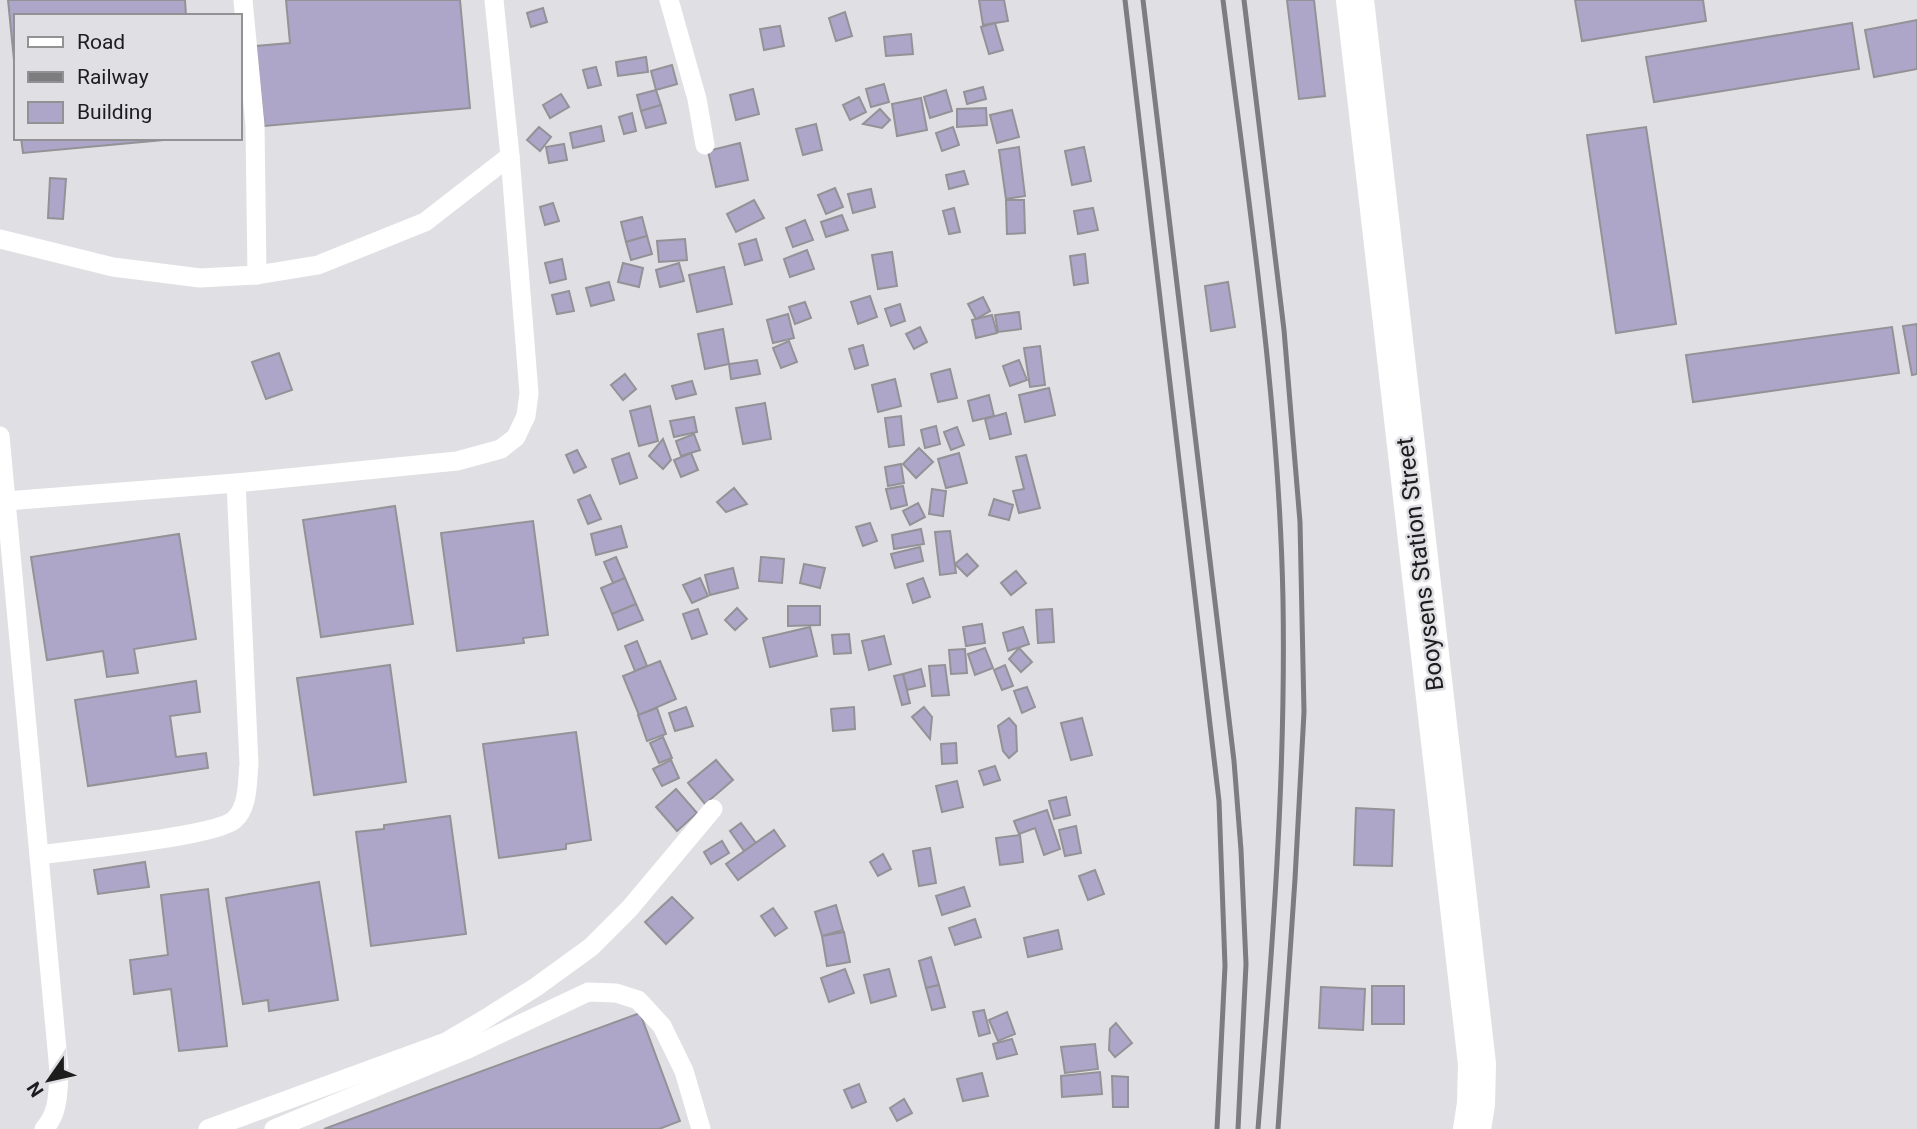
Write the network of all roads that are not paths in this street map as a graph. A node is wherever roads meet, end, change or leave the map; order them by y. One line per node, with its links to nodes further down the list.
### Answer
1 (243, 0): 8 (lane)
2 (494, 0): 6 (lane)
3 (669, 0): 5 (lane)
4 (1355, 0): 18 (street, Booysens Station Street)
5 (705, 145)
6 (510, 156): 8 (lane); 10 (lane)
7 (0, 239): 8 (lane)
8 (257, 275)
9 (0, 436): 11 (lane)
10 (236, 483): 11 (lane); 13 (lane)
11 (6, 501): 13 (lane)
12 (713, 809): 15 (lane)
13 (39, 855): 14 (lane)
14 (44, 1129)
15 (208, 1129)
16 (274, 1129): 17 (lane)
17 (701, 1129)
18 (1472, 1129)

